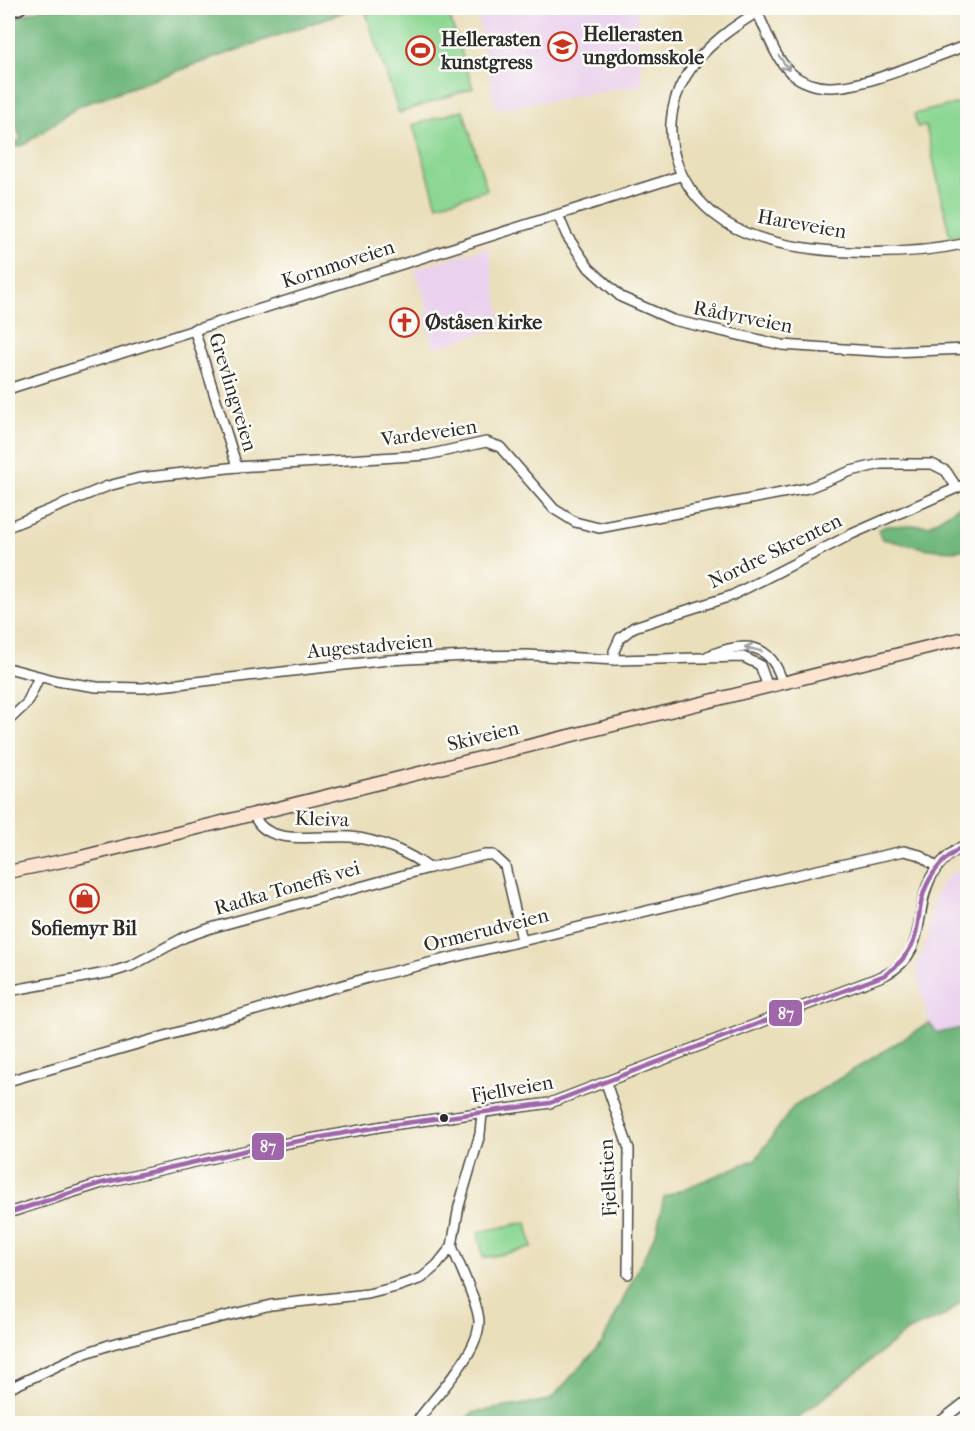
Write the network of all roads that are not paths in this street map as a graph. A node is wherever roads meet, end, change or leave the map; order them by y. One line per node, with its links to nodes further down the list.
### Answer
1 (20, 8): 3 (street)
2 (761, 10): 4 (street, one-way to 4); 5 (street, Hareveien)
3 (8, 12)
4 (968, 45)
5 (680, 176): 6 (street, Kornmoveien); 7 (street, Hareveien)
6 (558, 215): 8 (street, Kornmoveien); 9 (street, Rådyrveien)
7 (968, 243)
8 (194, 329): 10 (street, Kornmoveien); 11 (street, Grevlingveien)
9 (968, 349)
10 (8, 389)
11 (237, 467): 13 (street, Vardeveien); 14 (street, Vardeveien)
12 (968, 483): 13 (street, Nordre Skrenten)
13 (957, 488): 17 (street, Nordre Skrenten)
14 (8, 527)
15 (968, 637): 20 (main road, Skiveien)
16 (706, 657): 17 (street, Augestadveien); 20 (street, Augestadveien, one-way to 16); 21 (street, Augestadveien)
17 (615, 660): 19 (street, Augestadveien)
18 (8, 668): 19 (street, Augestadveien)
19 (39, 677): 22 (street)
20 (783, 684): 21 (main road, Skiveien)
21 (768, 687): 23 (main road, Skiveien)
22 (8, 721)
23 (254, 814): 26 (street, Kleiva); 27 (main road, Skiveien)
24 (968, 843): 25 (street)
25 (936, 867): 28 (street, Ormerudveien); 31 (street, Fjellveien)
26 (429, 868): 28 (street, Radka Toneffs vei); 29 (street, Radka Toneffs vei)
27 (8, 872)
28 (522, 940): 30 (street, Ormerudveien)
29 (8, 992)
30 (8, 1081)
31 (606, 1083): 32 (street, Fjellveien); 35 (street, Fjellstien)
32 (482, 1114): 33 (street, Fjellveien); 34 (street)
33 (8, 1213)
34 (452, 1246): 36 (street); 38 (street)
35 (628, 1274)
36 (8, 1389)
37 (968, 1400): 39 (street)
38 (415, 1424)
39 (937, 1424)

